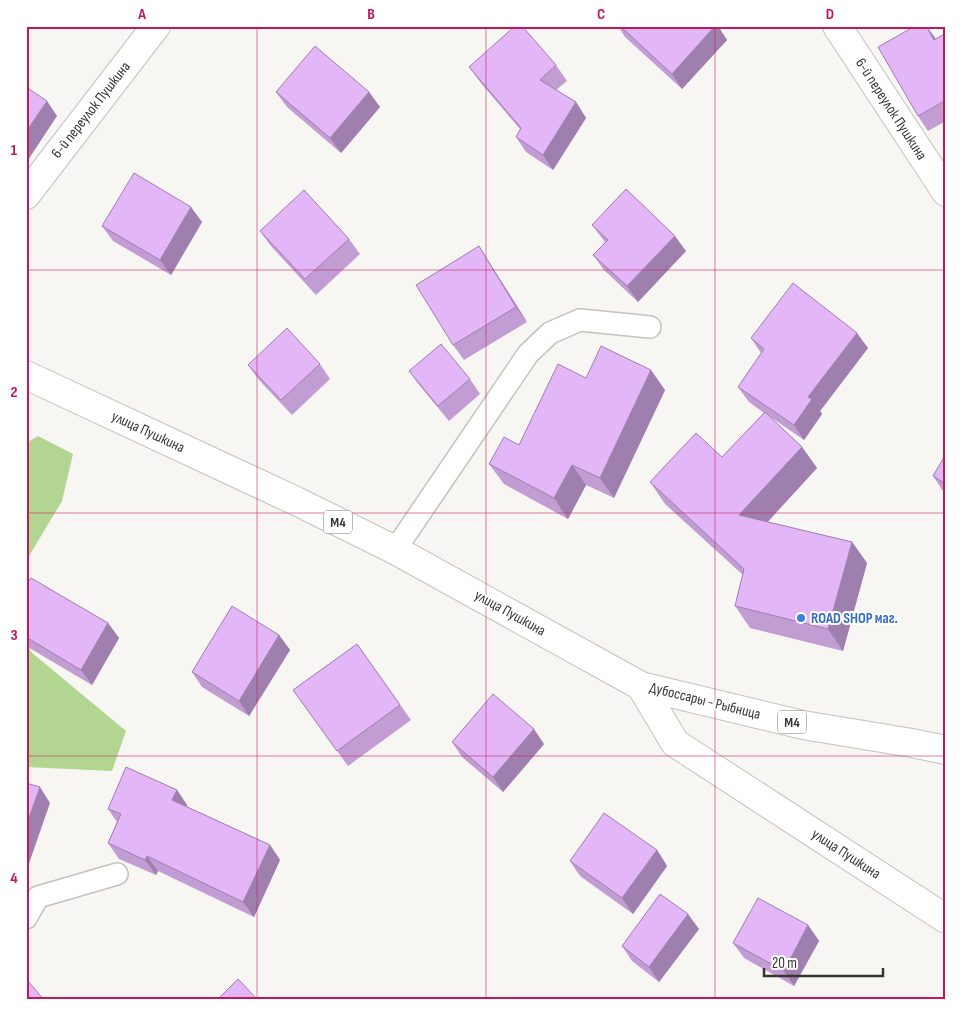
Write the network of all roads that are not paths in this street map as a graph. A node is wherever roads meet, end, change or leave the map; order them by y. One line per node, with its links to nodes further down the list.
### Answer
1 (156, 26): 4 (main road, 6-й переулок Пушкина)
2 (837, 26): 3 (main road, 6-й переулок Пушкина)
3 (946, 192)
4 (26, 195)
5 (650, 327): 7 (lane)
6 (26, 375): 7 (main road, улица Пушкина / M4)
7 (395, 550): 8 (main road, улица Пушкина / M4)
8 (641, 686): 9 (main road, Дубоссары - Рыбница / M4); 12 (main road, улица Пушкина)
9 (946, 750)
10 (117, 874): 11 (lane)
11 (26, 918)
12 (946, 919)

